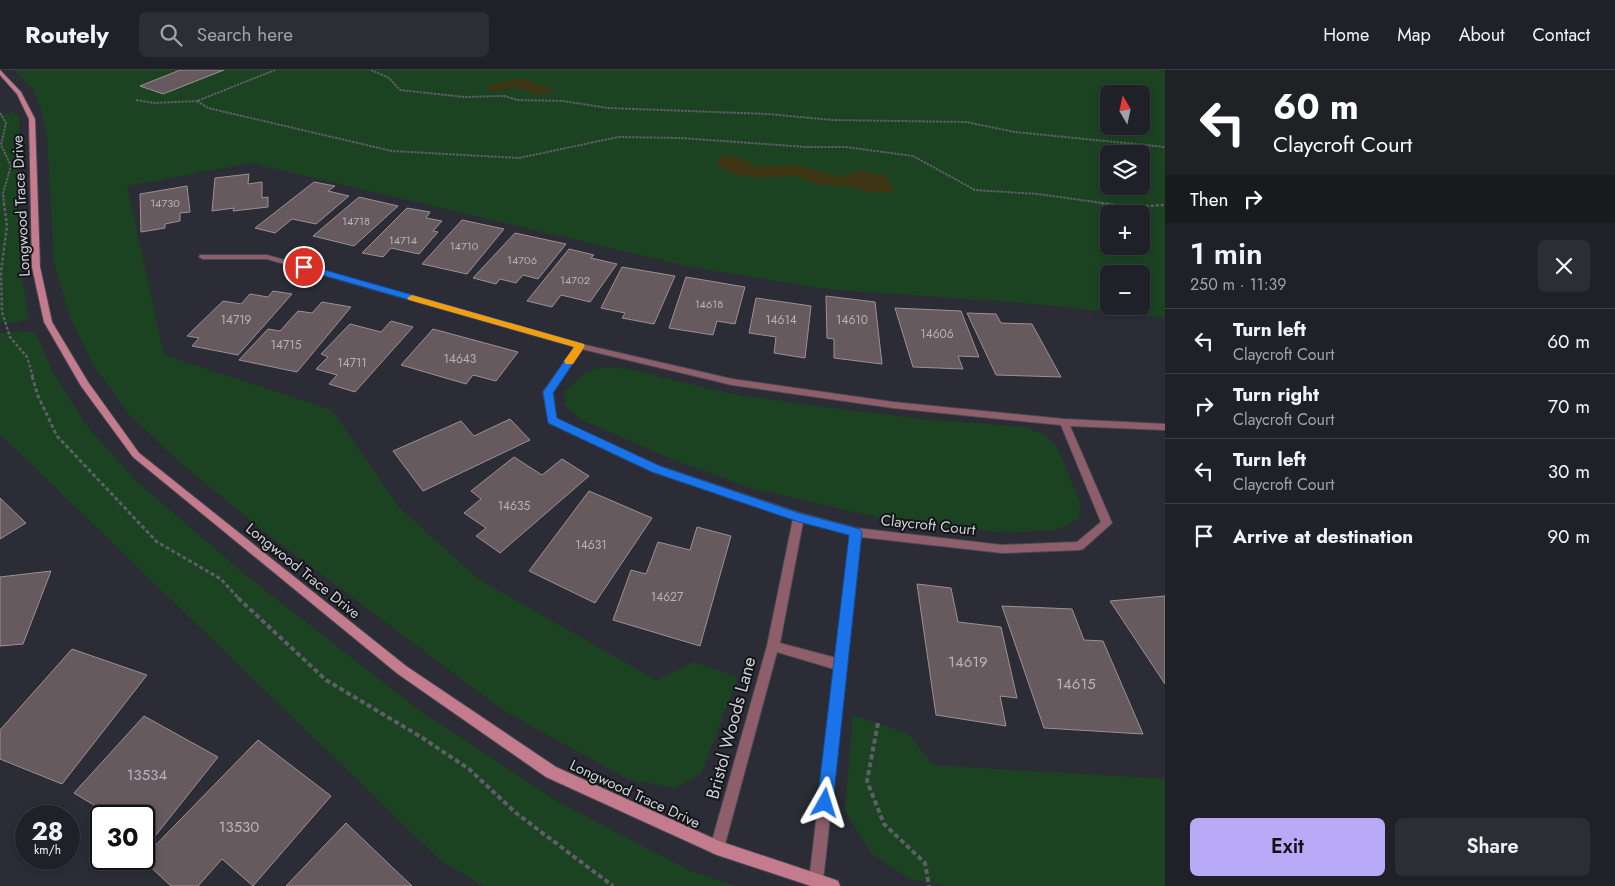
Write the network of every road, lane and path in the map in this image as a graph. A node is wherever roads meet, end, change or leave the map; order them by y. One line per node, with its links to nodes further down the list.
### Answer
1 (275, 70): 5 (path)
2 (371, 70): 6 (path)
3 (0, 72): 17 (street, Longwood Trace Drive)
4 (136, 100): 5 (path)
5 (197, 102): 7 (path)
6 (1165, 147)
7 (1165, 205)
8 (203, 257): 9 (street)
9 (580, 346): 10 (street); 12 (street, Claycroft Court)
10 (1064, 422): 11 (street); 13 (street, Claycroft Court)
11 (1165, 427)
12 (799, 517): 13 (street, Claycroft Court); 14 (street, Bristol Woods Lane)
13 (856, 532): 15 (street)
14 (773, 646): 15 (street, Bristol Woods Lane); 17 (street, Bristol Woods Lane)
15 (841, 665): 18 (street)
16 (878, 723): 20 (path)
17 (717, 848): 18 (street, Longwood Trace Drive)
18 (816, 881): 19 (street, Longwood Trace Drive)
19 (833, 886)
20 (929, 886)

